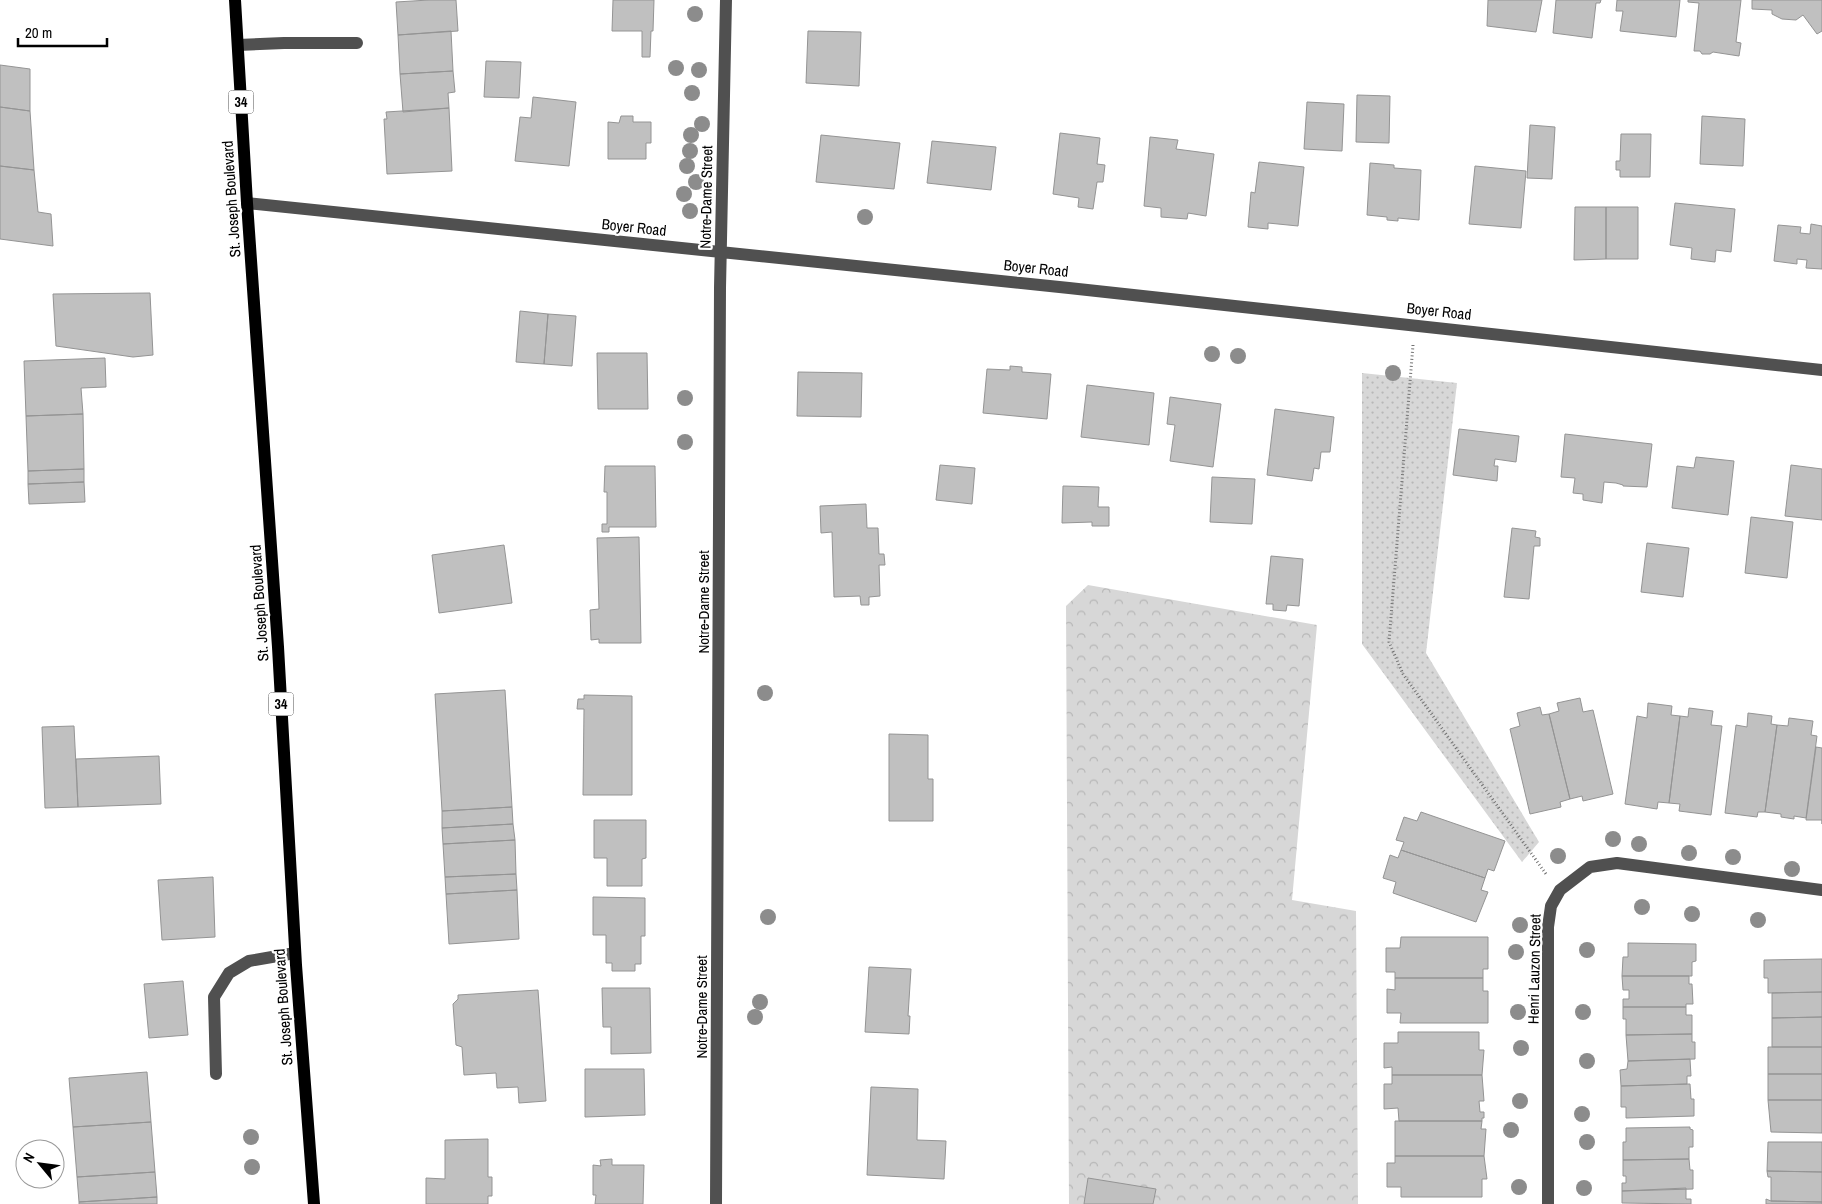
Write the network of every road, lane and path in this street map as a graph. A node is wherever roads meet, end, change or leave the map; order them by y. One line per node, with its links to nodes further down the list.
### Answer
1 (235, 0): 4 (main road, St. Joseph Boulevard / 34)
2 (726, 0): 6 (street, Notre-Dame Street)
3 (357, 43): 4 (street)
4 (238, 44): 5 (main road, St. Joseph Boulevard / 34)
5 (247, 203): 6 (street, Boyer Road); 11 (main road, St. Joseph Boulevard / 34)
6 (721, 253): 7 (street, Boyer Road); 14 (street, Notre-Dame Street)
7 (1417, 325): 8 (street, Boyer Road); 9 (path)
8 (1822, 370)
9 (1560, 890): 10 (street, Henri Lauzon Street); 15 (street, Henri Lauzon Street)
10 (1822, 890)
11 (295, 953): 12 (street); 13 (main road, St. Joseph Boulevard / 34)
12 (216, 1074)
13 (314, 1204)
14 (716, 1204)
15 (1548, 1204)

